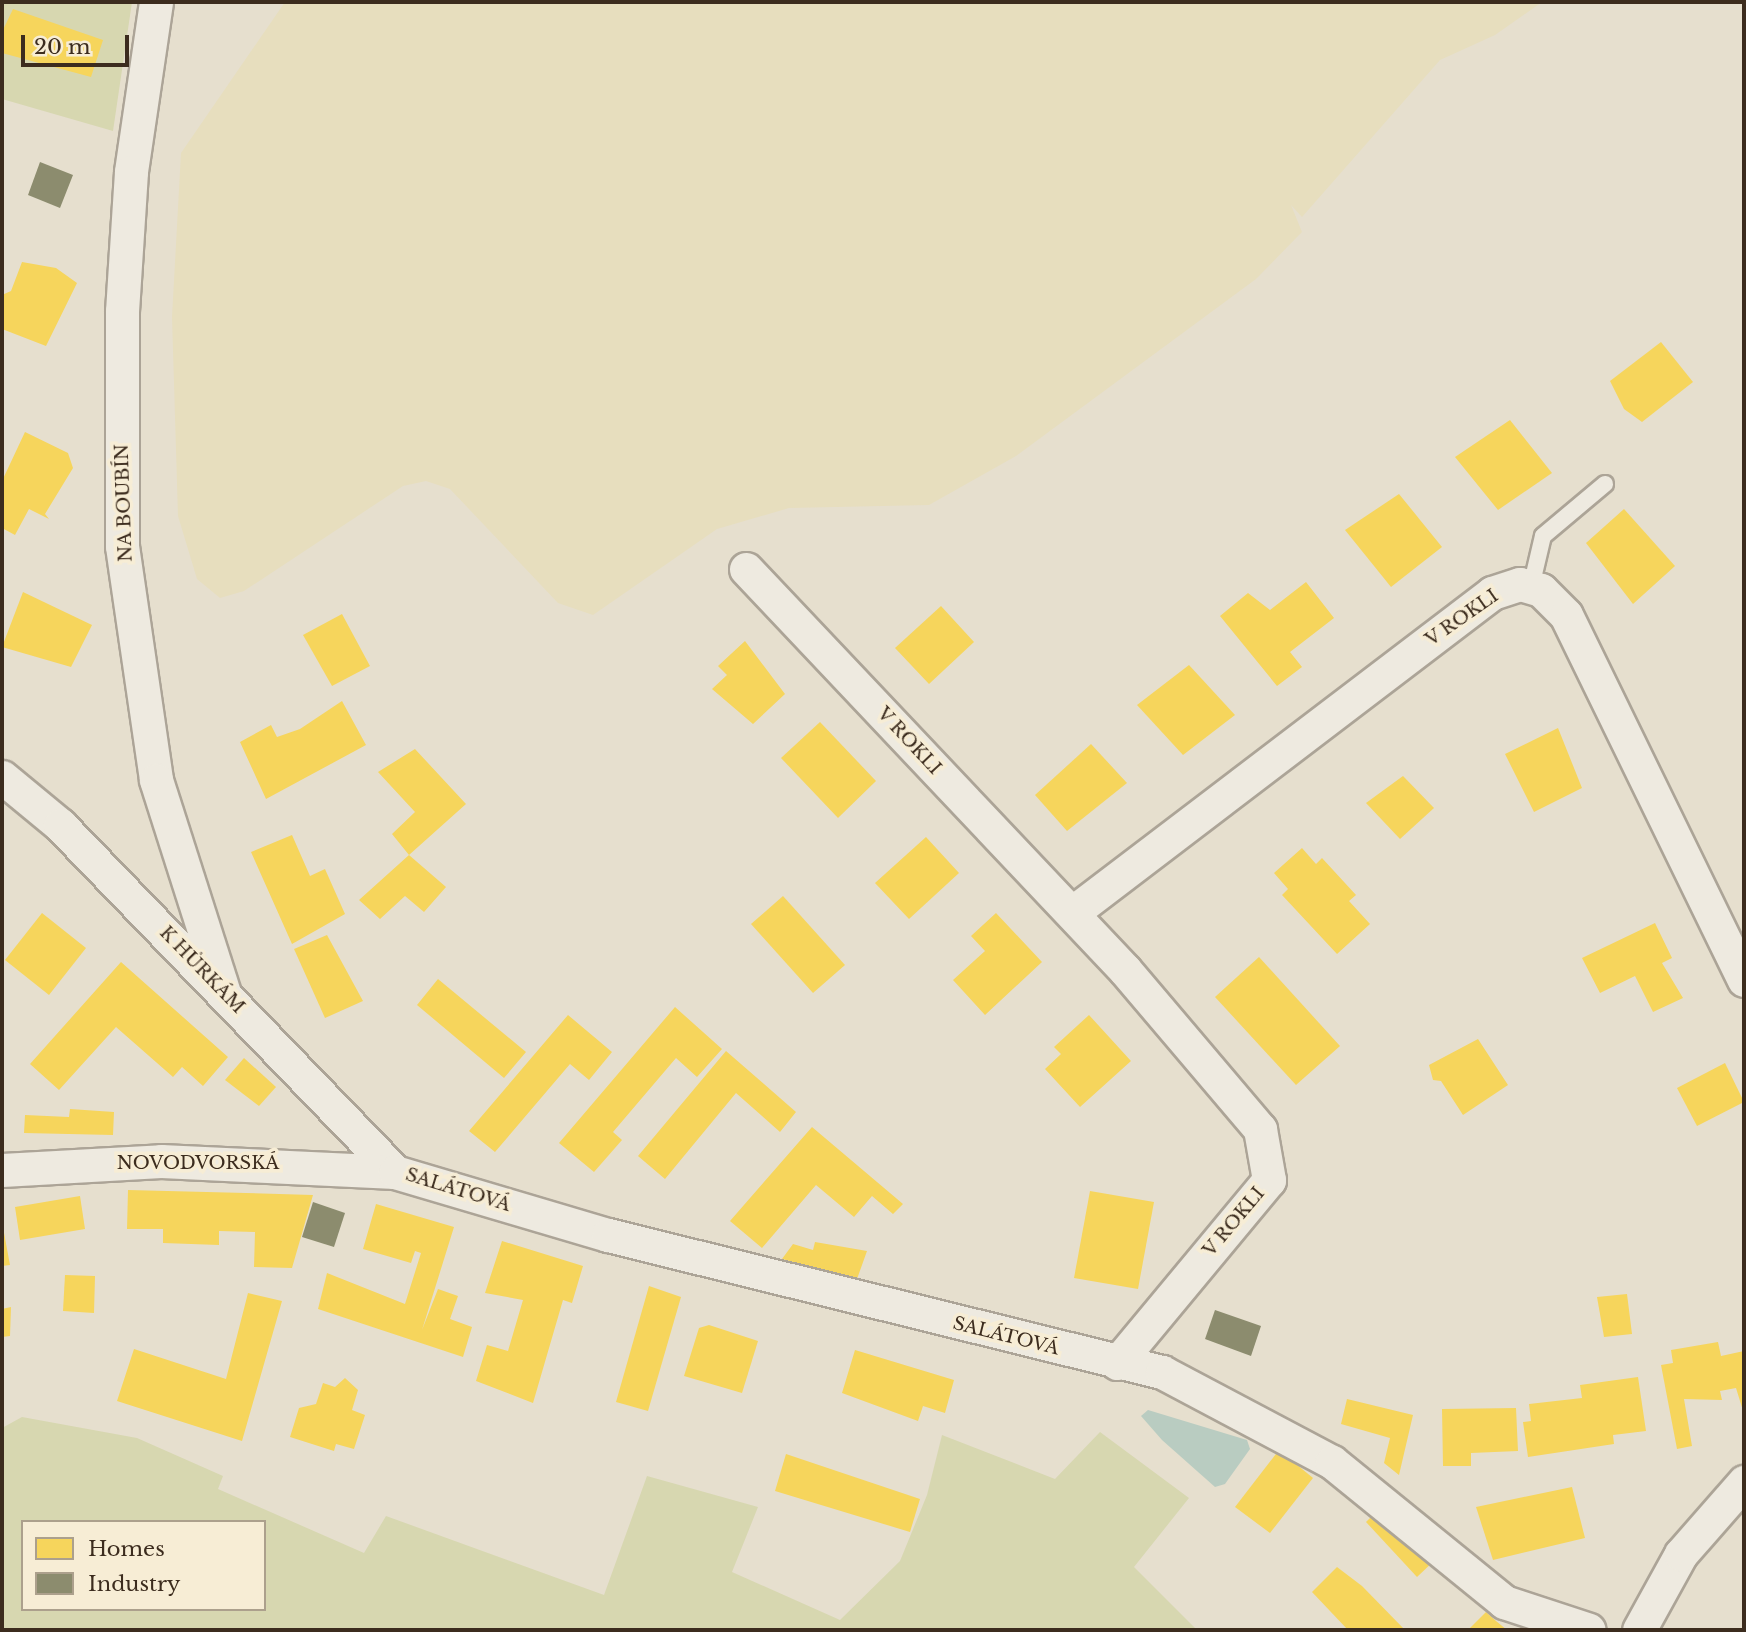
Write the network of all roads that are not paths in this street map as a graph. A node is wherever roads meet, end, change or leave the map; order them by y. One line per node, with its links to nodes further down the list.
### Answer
1 (156, 2): 8 (street, NA BOUBÍN)
2 (1605, 484): 4 (lane)
3 (746, 569): 6 (street, V ROKLI)
4 (1531, 587): 6 (street, V ROKLI); 7 (street)
5 (2, 777): 8 (street, K HŮRKÁM)
6 (1072, 913): 11 (street, V ROKLI)
7 (1744, 980)
8 (224, 993): 10 (street, K HŮRKÁM)
9 (2, 1170): 10 (street, NOVODVORSKÁ)
10 (395, 1172): 11 (street, SALÁTOVÁ)
11 (1117, 1363): 13 (street, SALÁTOVÁ)
12 (1744, 1482): 14 (street)
13 (1568, 1627)
14 (1639, 1630)

